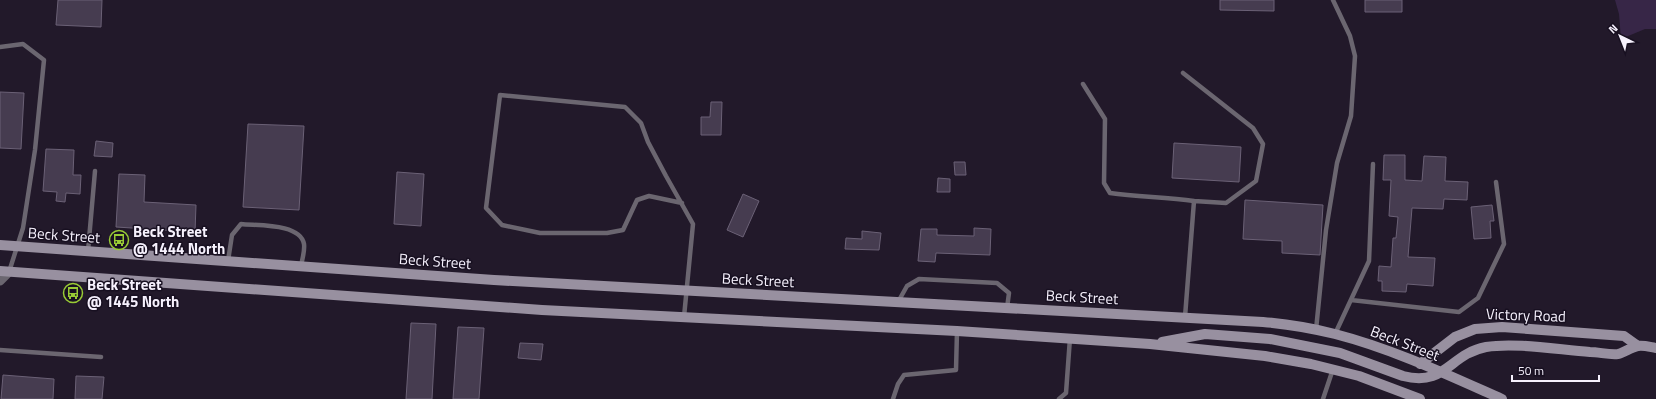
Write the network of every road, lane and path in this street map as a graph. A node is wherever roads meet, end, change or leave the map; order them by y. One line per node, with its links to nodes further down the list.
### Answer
1 (1334, 0): 23 (lane)
2 (0, 47): 11 (lane)
3 (1183, 73): 8 (lane)
4 (1083, 84): 8 (lane)
5 (1373, 164): 18 (lane)
6 (95, 171): 12 (lane)
7 (1496, 182): 18 (lane)
8 (1194, 201): 22 (lane)
9 (682, 203): 9 (lane); 17 (lane)
10 (0, 245): 11 (main road, Beck Street)
11 (17, 247): 12 (main road, Beck Street); 15 (lane)
12 (88, 252): 13 (main road, Beck Street)
13 (228, 261): 14 (main road, Beck Street); 14 (lane)
14 (301, 266): 17 (main road, Beck Street)
15 (5, 271): 16 (street); 21 (main road)
16 (0, 281)
17 (687, 291): 19 (main road, Beck Street); 21 (lane)
18 (1351, 300): 25 (lane)
19 (898, 303): 20 (main road, Beck Street); 20 (lane)
20 (1007, 308): 22 (main road, Beck Street)
21 (684, 317): 24 (main road)
22 (1185, 317): 23 (main road, Beck Street)
23 (1316, 330): 25 (main road, Beck Street)
24 (957, 331): 26 (main road); 35 (lane)
25 (1335, 334): 32 (main road, Beck Street)
26 (1070, 338): 27 (main road); 36 (lane)
27 (1150, 344): 33 (main road); 34 (main road, Victory Road)
28 (1638, 346): 29 (main road, Victory Road); 32 (main road, Victory Road); 34 (main road, Victory Road)
29 (1656, 348)
30 (0, 350): 31 (lane)
31 (101, 357)
32 (1420, 364): 34 (main road, Beck Street)
33 (1333, 369): 37 (lane); 38 (main road)
34 (1441, 373): 39 (main road, Beck Street)
35 (894, 399)
36 (1059, 399)
37 (1323, 399)
38 (1420, 399)
39 (1502, 399)

